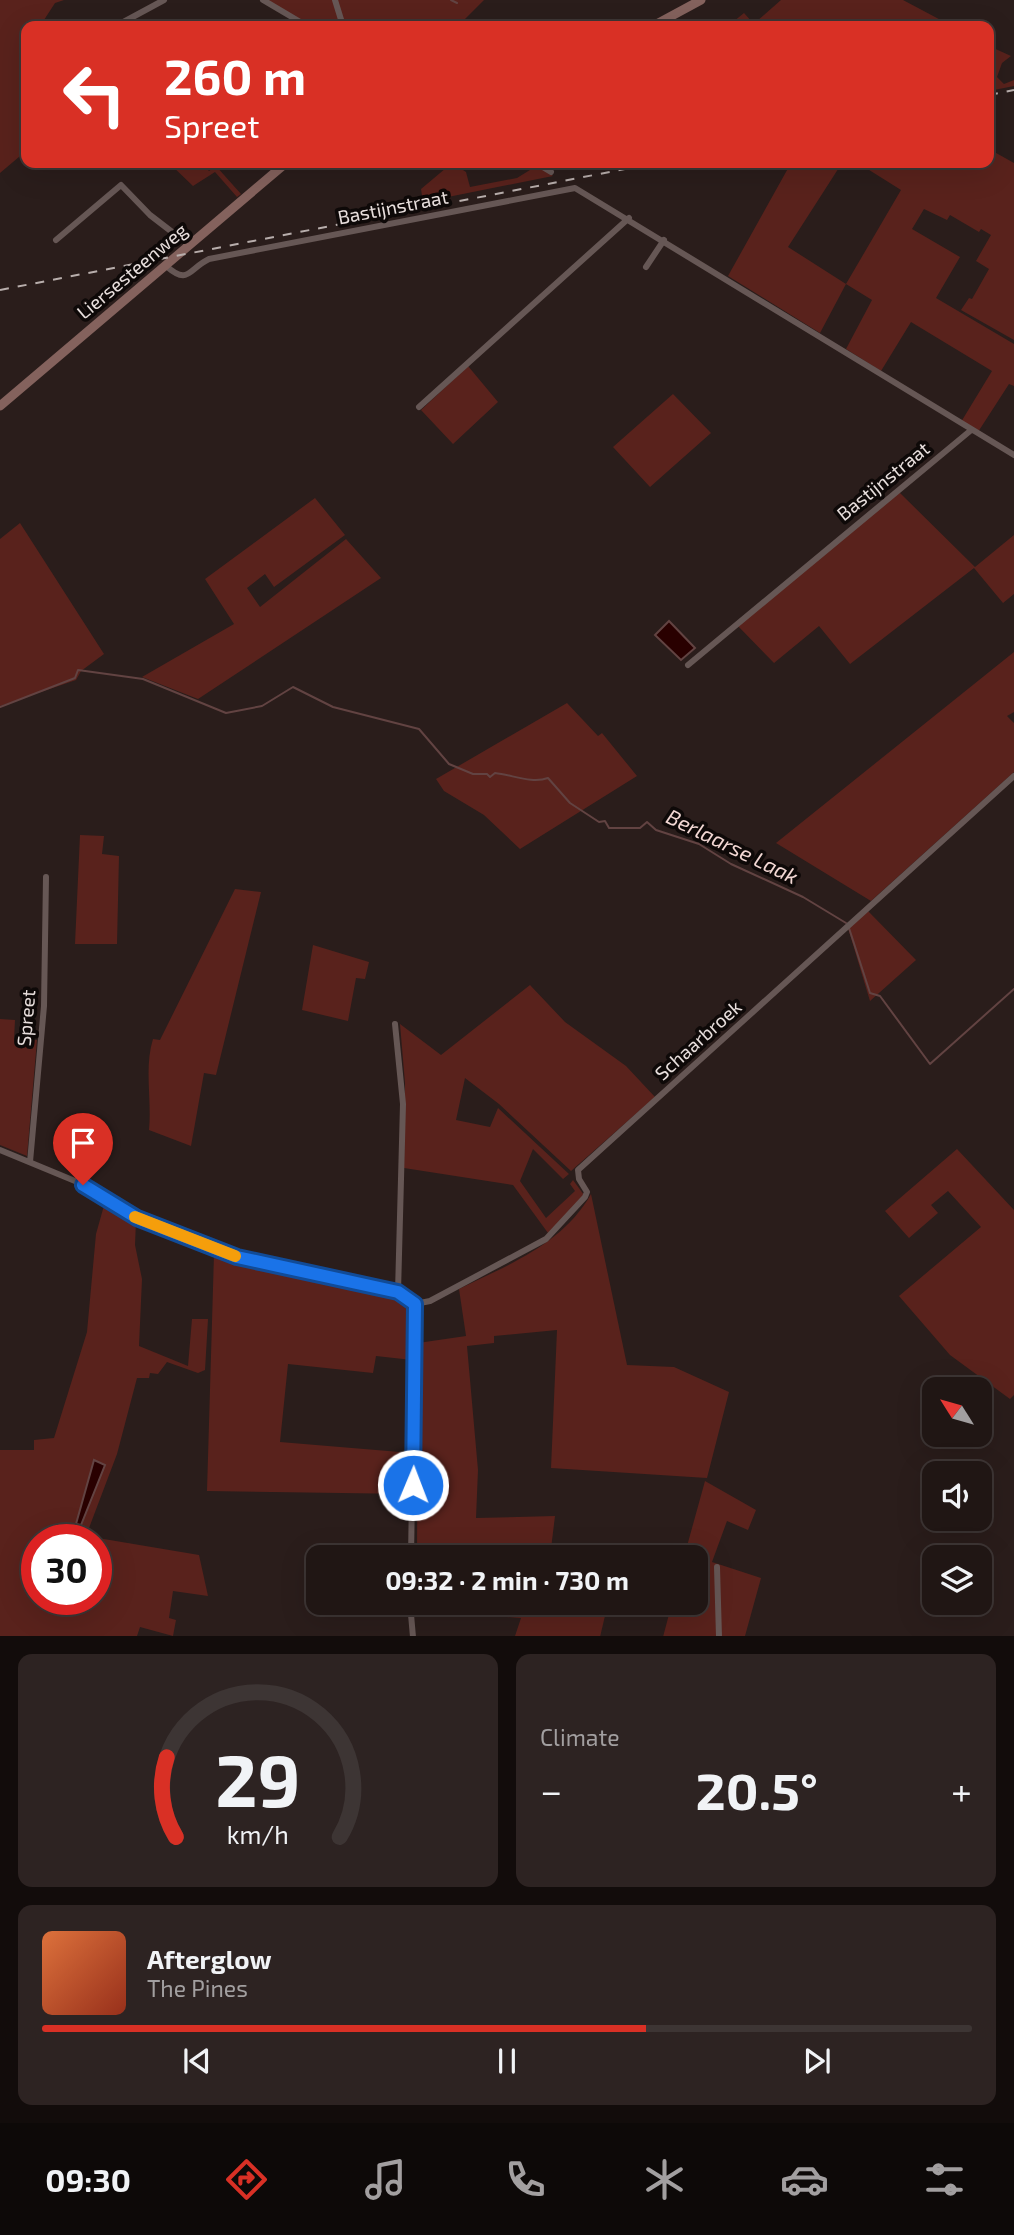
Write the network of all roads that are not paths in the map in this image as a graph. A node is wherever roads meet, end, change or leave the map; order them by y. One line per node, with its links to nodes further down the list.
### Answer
1 (164, 0): 5 (street)
2 (262, 0): 6 (street)
3 (335, 0): 7 (street)
4 (701, 0): 8 (street)
5 (125, 21)
6 (298, 21)
7 (341, 21)
8 (662, 21)
9 (280, 168): 15 (street, Liersesteenweg)
10 (544, 168): 11 (street)
11 (551, 172)
12 (629, 218): 14 (street, Bastijnstraat); 16 (street, Bastijnstraat); 19 (street)
13 (56, 240): 15 (street)
14 (664, 240): 17 (street); 20 (street, Bastijnstraat)
15 (189, 245): 16 (street, Liersesteenweg)
16 (166, 266): 18 (street, Liersesteenweg)
17 (646, 267)
18 (0, 406)
19 (419, 407)
20 (970, 431): 21 (street, Bastijnstraat); 22 (street, Bastijnstraat)
21 (1014, 455)
22 (688, 665)
23 (1014, 776): 29 (street, Schaarbroek)
24 (46, 877): 27 (street, Spreet)
25 (395, 1024): 28 (street)
26 (0, 1150): 27 (street)
27 (30, 1162): 28 (street)
28 (398, 1292): 29 (street)
29 (415, 1304): 30 (street)
30 (411, 1545)
31 (717, 1567): 34 (street)
32 (411, 1615): 33 (street)
33 (413, 1636)
34 (719, 1636)

